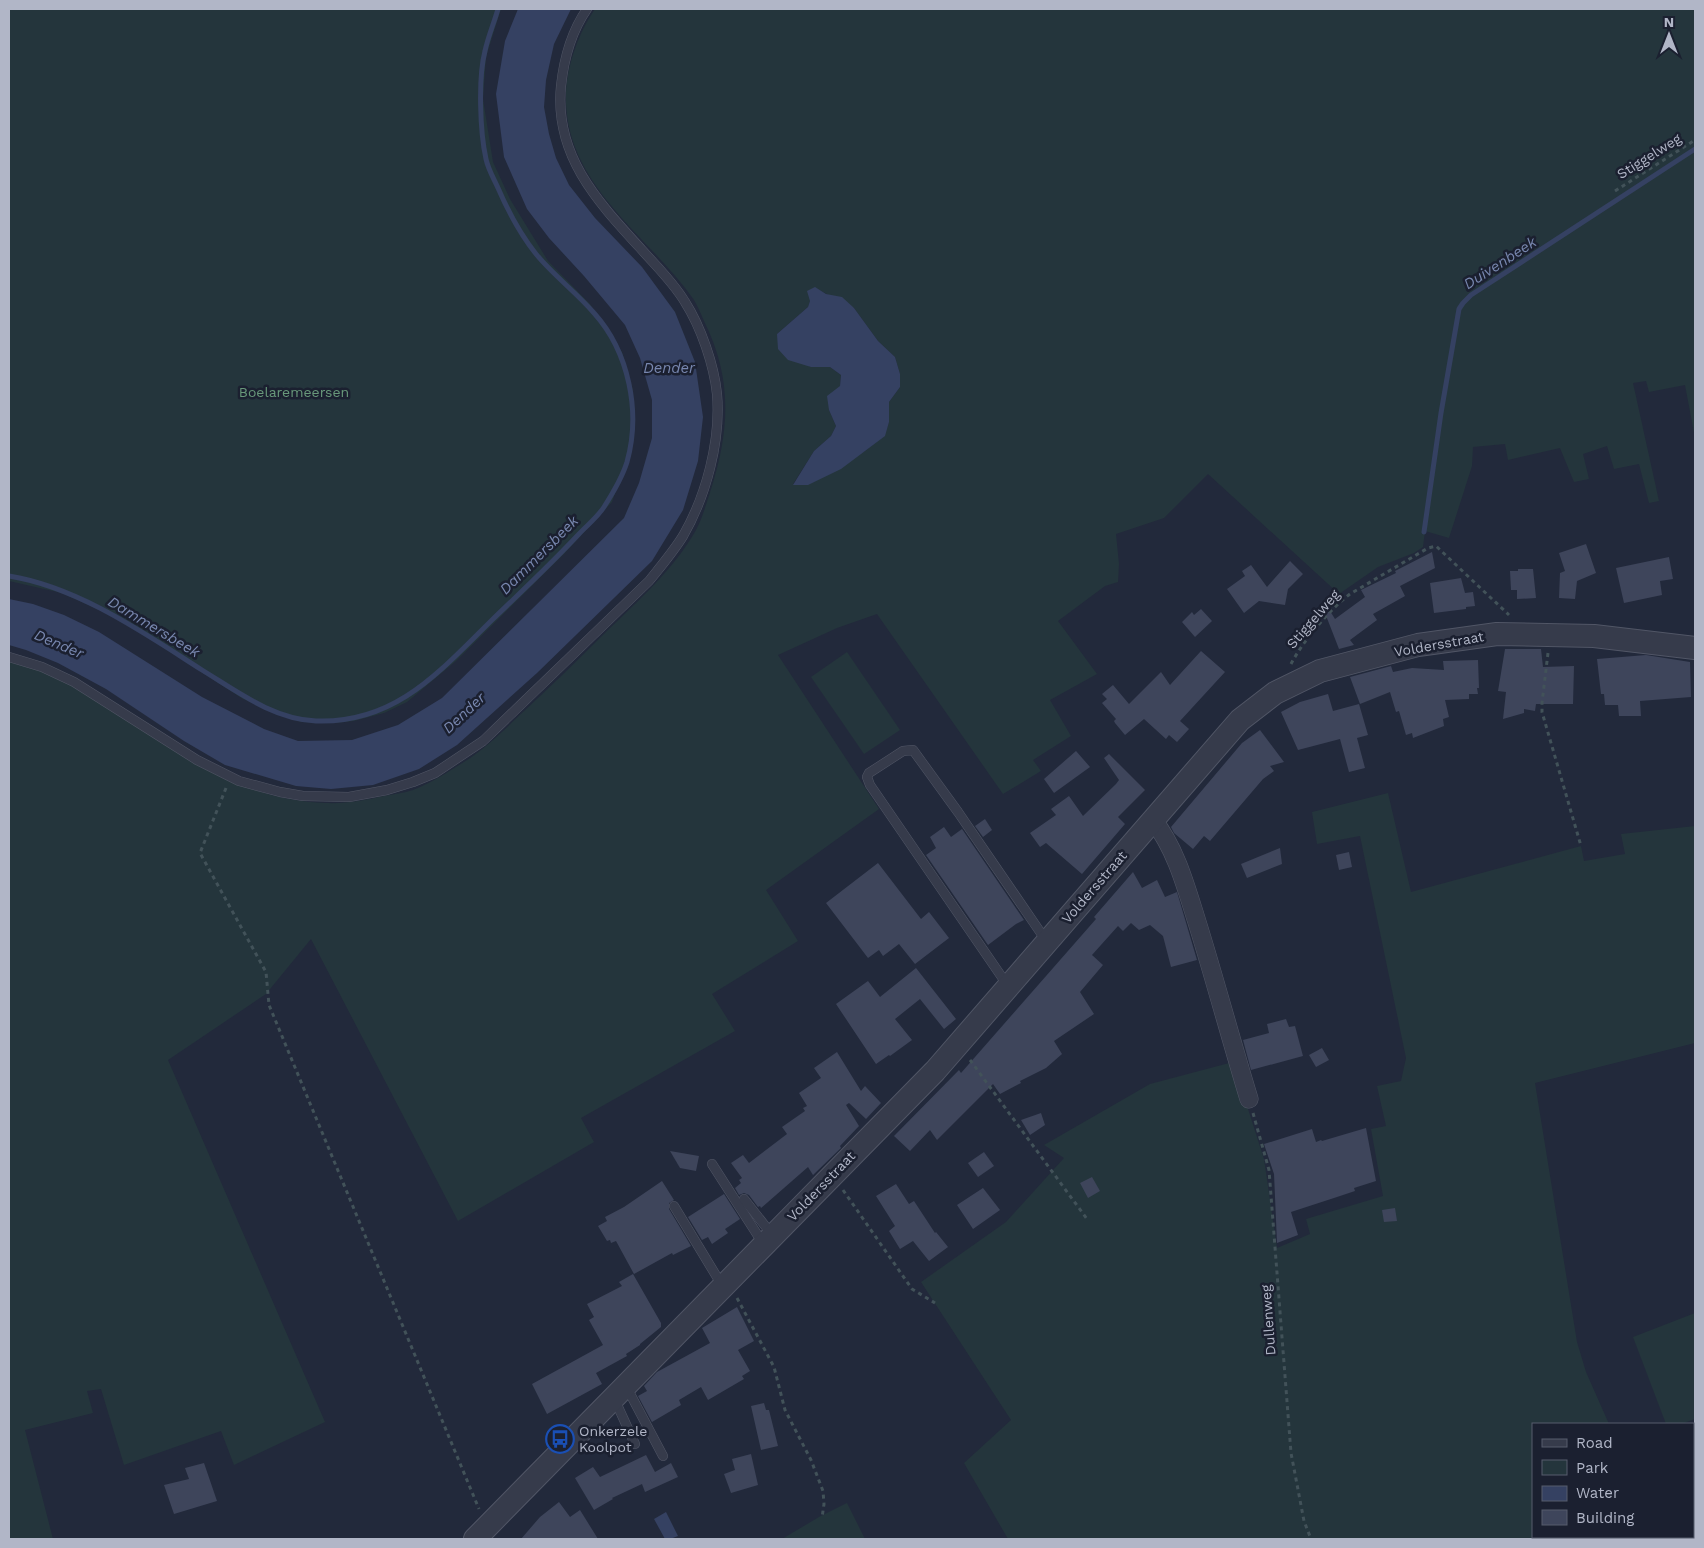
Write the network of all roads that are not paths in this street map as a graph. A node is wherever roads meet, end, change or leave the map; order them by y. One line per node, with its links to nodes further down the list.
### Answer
1 (587, 9): 3 (lane)
2 (1695, 648): 4 (street, Voldersstraat)
3 (9, 657)
4 (1153, 820): 5 (street, Voldersstraat); 7 (street)
5 (1047, 942): 6 (street, Voldersstraat); 6 (lane)
6 (1008, 986): 11 (street, Voldersstraat)
7 (1249, 1099)
8 (712, 1164): 11 (lane)
9 (744, 1199): 11 (lane)
10 (674, 1206): 12 (lane)
11 (768, 1241): 12 (street, Voldersstraat)
12 (726, 1284): 13 (street, Voldersstraat)
13 (620, 1392): 14 (lane); 15 (lane); 16 (street, Voldersstraat)
14 (635, 1444)
15 (663, 1456)
16 (482, 1532)

